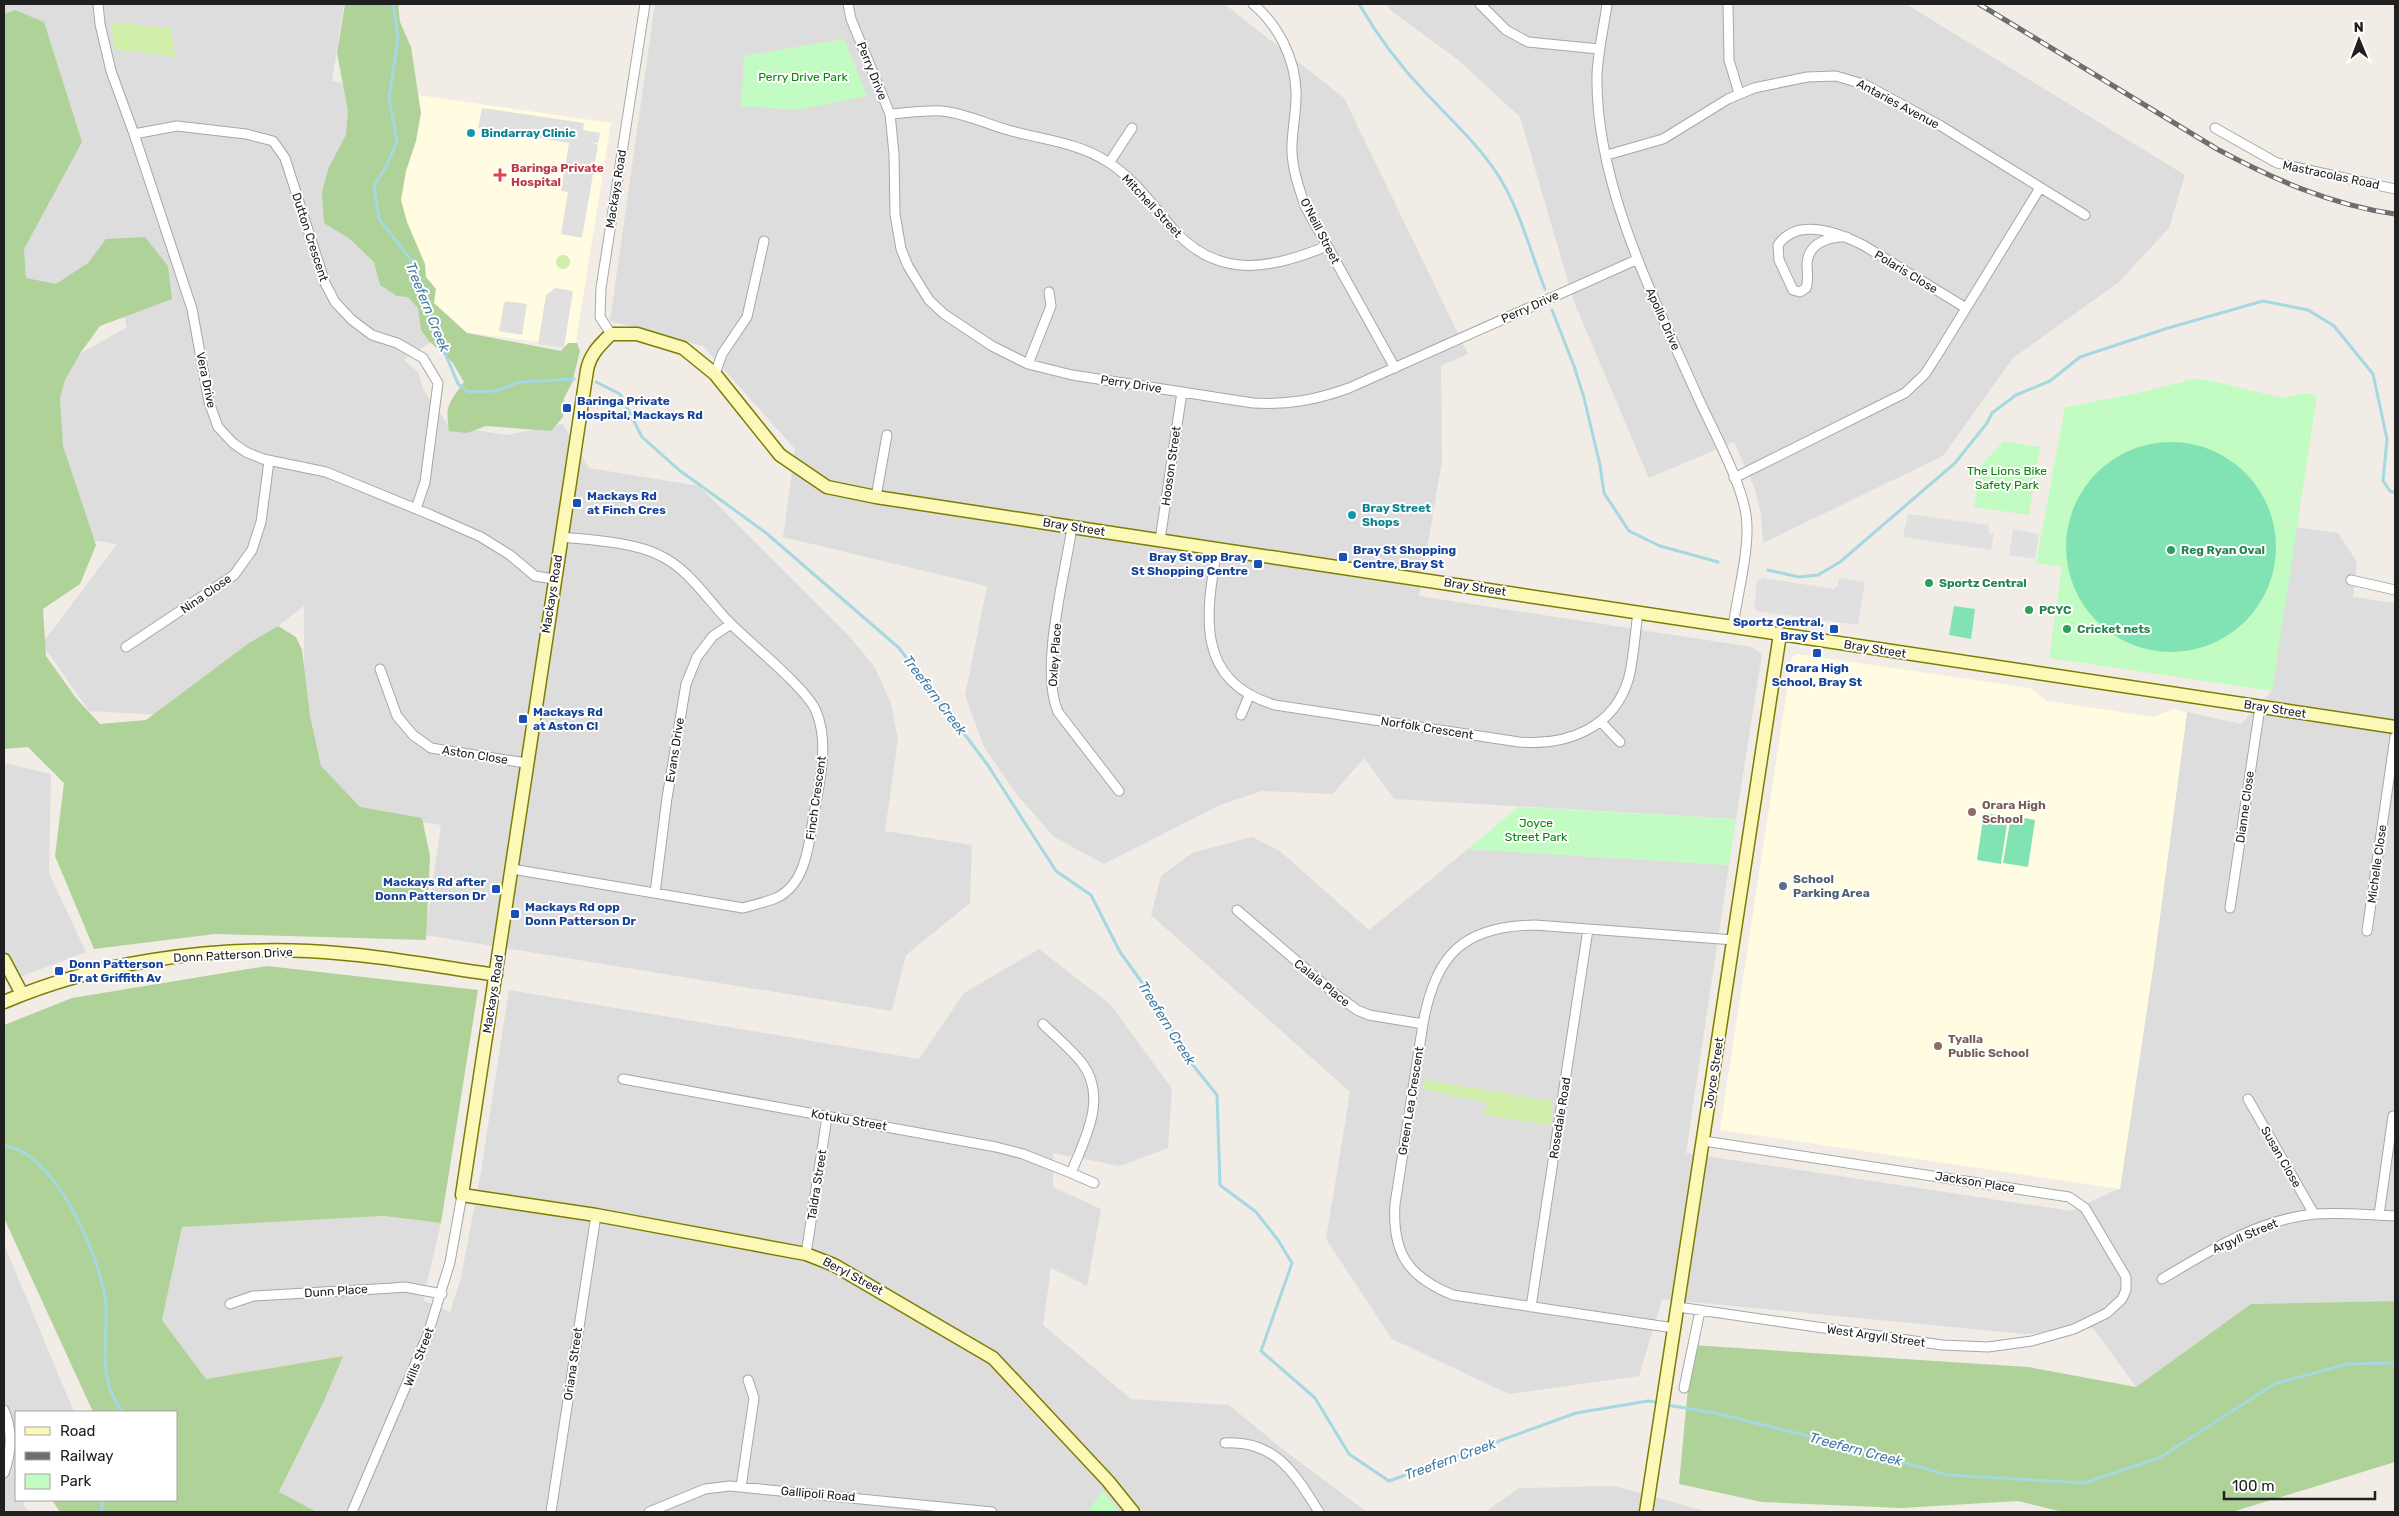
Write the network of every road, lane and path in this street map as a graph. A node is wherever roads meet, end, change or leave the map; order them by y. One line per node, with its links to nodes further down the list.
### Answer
1 (98, 4): 13 (street, Vera Drive)
2 (645, 4): 25 (street, Mackays Road)
3 (848, 4): 10 (street, Perry Drive)
4 (1253, 4): 21 (street, O'Neill Street)
5 (1480, 4): 8 (street)
6 (1607, 4): 8 (street, Apollo Drive)
7 (1728, 4): 9 (street)
8 (1599, 49): 14 (street, Apollo Drive)
9 (1739, 93): 14 (street, Antaries Avenue); 16 (street, Antaries Avenue)
10 (890, 114): 15 (street, Mitchell Street); 26 (street, Perry Drive)
11 (1132, 128): 15 (street)
12 (2215, 128): 17 (street, Mastracolas Road)
13 (134, 134): 31 (street, Vera Drive); 34 (street, Dutton Crescent)
14 (1607, 155): 22 (street, Apollo Drive)
15 (1109, 163): 21 (street, Mitchell Street)
16 (2040, 188): 18 (street, Antaries Avenue); 24 (street)
17 (2395, 189)
18 (2085, 215)
19 (1847, 237): 19 (street, Polaris Close); 24 (street, Polaris Close)
20 (764, 242): 28 (street)
21 (1327, 246): 27 (street, O'Neill Street)
22 (1636, 260): 27 (street, Perry Drive); 32 (street, Apollo Drive)
23 (1049, 292): 26 (street)
24 (1966, 308): 32 (street)
25 (611, 334): 28 (street, Bray Street); 36 (street, Mackays Road)
26 (1028, 364): 29 (street, Perry Drive)
27 (1395, 368): 29 (street, Perry Drive)
28 (714, 374): 33 (street, Bray Street)
29 (1182, 392): 37 (street, Hooson Street)
30 (887, 434): 33 (street)
31 (269, 461): 34 (street, Vera Drive); 46 (street, Nina Close)
32 (1734, 478): 44 (street, Apollo Drive)
33 (876, 497): 35 (street, Bray Street)
34 (416, 509): 39 (street, Vera Drive)
35 (1072, 527): 37 (street, Bray Street); 56 (street, Oxley Place)
36 (561, 537): 39 (street, Mackays Road); 43 (street, Finch Crescent)
37 (1160, 540): 38 (street, Bray Street)
38 (1217, 548): 42 (street, Bray Street); 48 (street, Norfolk Crescent)
39 (554, 579): 55 (street, Mackays Road)
40 (2351, 580): 41 (street)
41 (2395, 590)
42 (1638, 612): 44 (street, Bray Street); 51 (street, Norfolk Crescent)
43 (731, 624): 58 (street, Evans Drive); 58 (street, Finch Crescent)
44 (1733, 627): 45 (street, Bray Street)
45 (1780, 634): 49 (street, Bray Street); 63 (street, Joyce Street)
46 (126, 647)
47 (380, 669): 55 (street, Aston Close)
48 (1249, 696): 50 (street); 51 (street, Norfolk Crescent)
49 (2260, 706): 52 (street, Bray Street); 59 (street, Dianne Close)
50 (1241, 715)
51 (1602, 722): 54 (street)
52 (2395, 727)
53 (2395, 737): 62 (street, Michelle Close)
54 (1620, 742)
55 (526, 763): 57 (street, Mackays Road)
56 (1119, 791)
57 (512, 869): 58 (street, Finch Crescent); 65 (street, Mackays Road)
58 (655, 893)
59 (2230, 908)
60 (1237, 910): 69 (street, Calala Place)
61 (1588, 929): 63 (street, Green Lea Crescent); 69 (street, Green Lea Crescent); 86 (street, Rosedale Road)
62 (2367, 931)
63 (1734, 940): 74 (street, Joyce Street)
64 (4, 960): 66 (street)
65 (496, 975): 66 (street, Donn Patterson Drive); 77 (street, Mackays Road)
66 (22, 994): 67 (street, Donn Patterson Drive)
67 (4, 1002)
68 (1044, 1024): 75 (street)
69 (1423, 1024): 86 (street, Green Lea Crescent)
70 (623, 1079): 72 (street, Kotuku Street)
71 (2248, 1099): 78 (street, Susan Close)
72 (827, 1116): 75 (street, Kotuku Street); 82 (street, Taldra Street)
73 (2393, 1116): 80 (street)
74 (1704, 1141): 87 (street, Joyce Street); 90 (street, Jackson Place)
75 (1071, 1173): 76 (street, Kotuku Street)
76 (1094, 1183)
77 (462, 1195): 79 (street, Beryl Street); 84 (street, Wills Street)
78 (2314, 1214): 80 (street, Argyll Street); 83 (street, Argyll Street)
79 (596, 1215): 82 (street, Beryl Street); 98 (street, Oriana Street)
80 (2379, 1215): 81 (street, Argyll Street)
81 (2395, 1216)
82 (806, 1254): 101 (street, Beryl Street)
83 (2162, 1279)
84 (442, 1294): 85 (street, Dunn Place); 97 (street, Wills Street)
85 (230, 1304)
86 (1531, 1307): 89 (street, Green Lea Crescent)
87 (1678, 1307): 88 (street, West Argyll Street); 89 (street, Joyce Street)
88 (1700, 1311): 90 (street, West Argyll Street); 92 (street)
89 (1674, 1328): 103 (street, Joyce Street)
90 (2074, 1329)
91 (748, 1380): 96 (street)
92 (1684, 1388)
93 (4, 1410): 95 (street)
94 (1225, 1443): 102 (street)
95 (4, 1473)
96 (741, 1487): 99 (street, Gallipoli Road); 100 (street, Gallipoli Road)
97 (352, 1512)
98 (551, 1512)
99 (648, 1512)
100 (992, 1512)
101 (1133, 1512)
102 (1319, 1512)
103 (1646, 1512)

